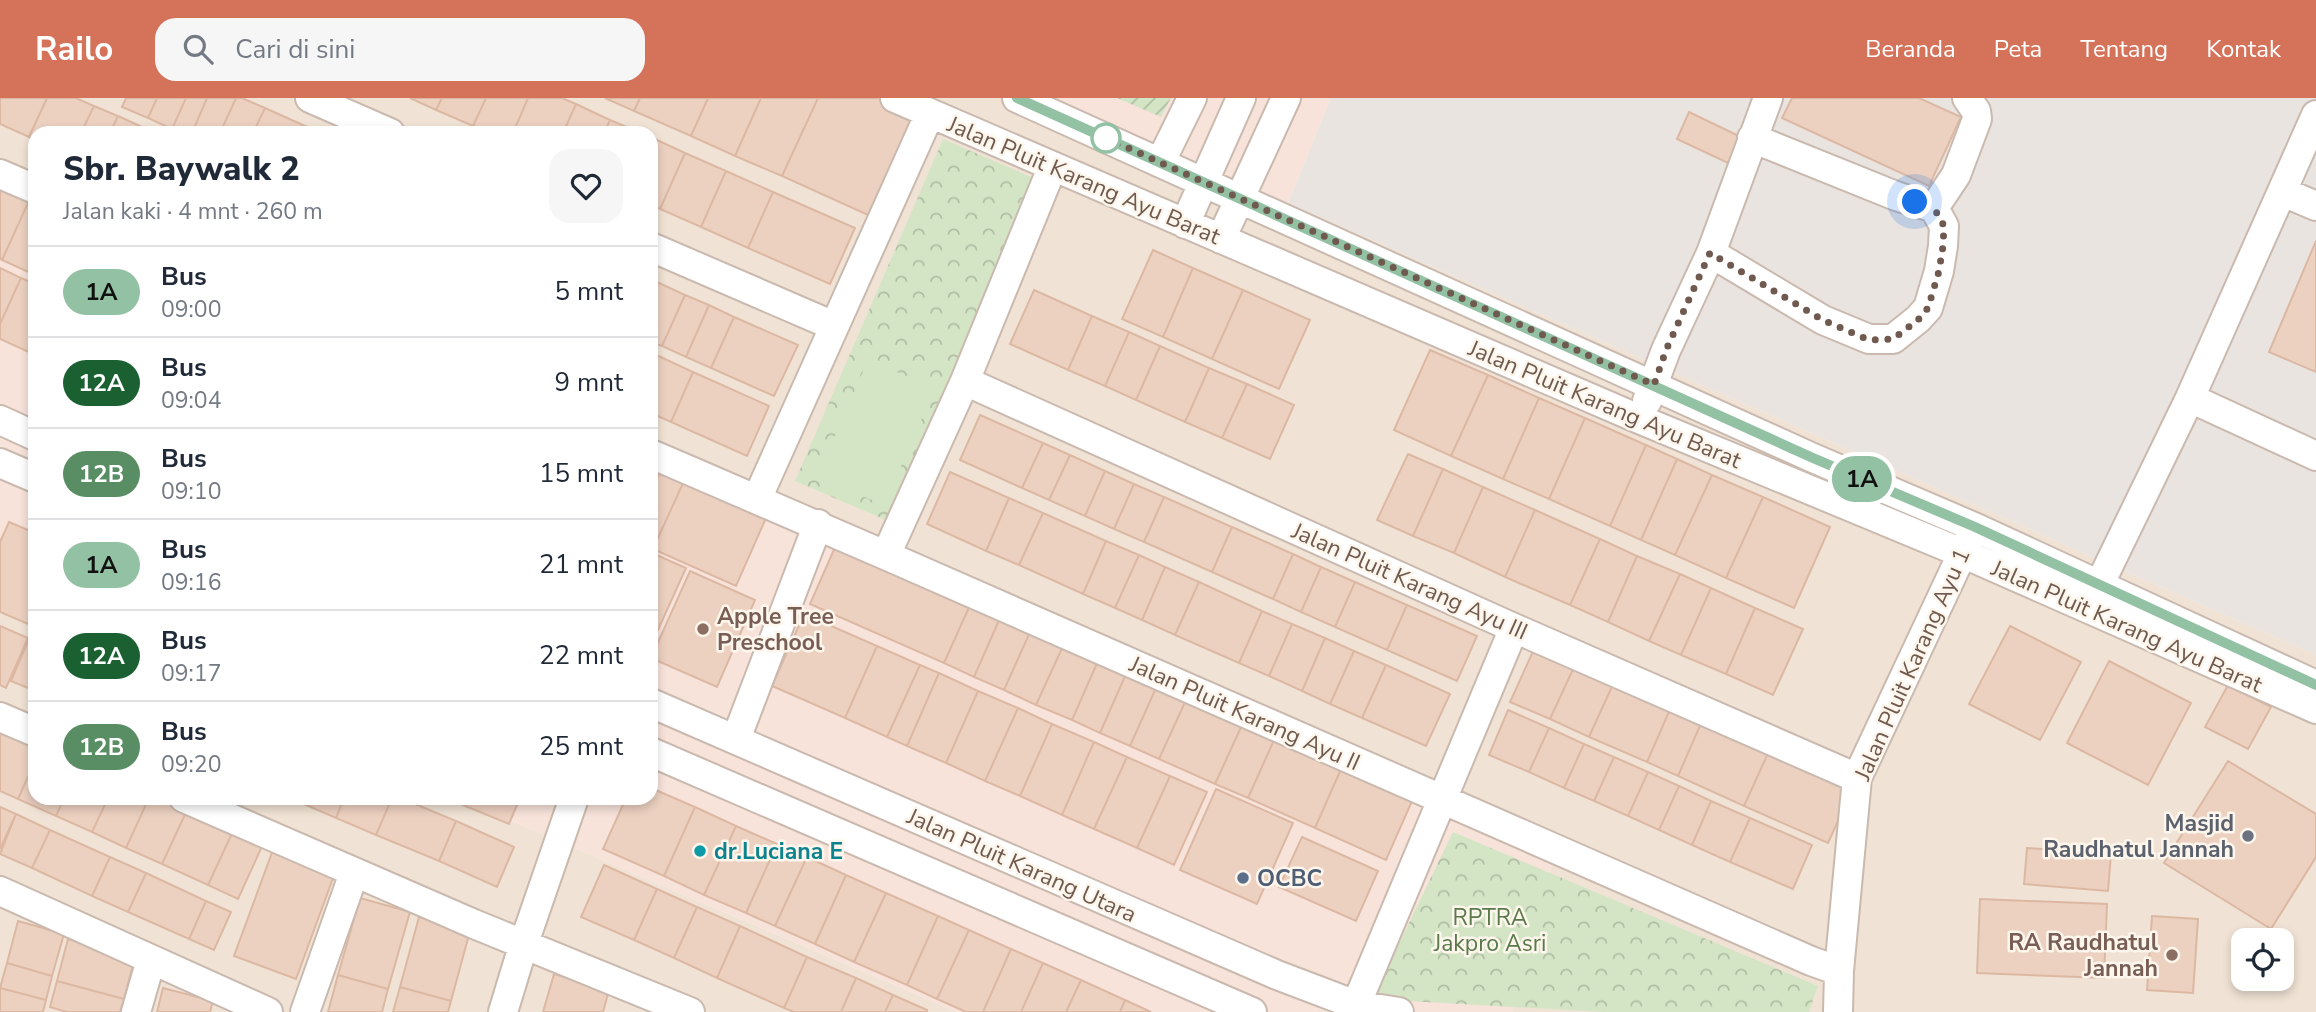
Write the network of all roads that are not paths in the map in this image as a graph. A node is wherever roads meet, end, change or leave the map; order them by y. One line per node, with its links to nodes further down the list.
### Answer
1 (310, 98): 11 (street)
2 (895, 98): 9 (street, Jalan Pluit Karang Ayu Barat)
3 (1017, 98): 13 (street, Jalan Pluit Karang Ayu Barat)
4 (1192, 98): 13 (street)
5 (1241, 98): 16 (street)
6 (1286, 98): 19 (street)
7 (1768, 98): 12 (street)
8 (1967, 98): 22 (street)
9 (930, 113): 14 (street, Jalan Pluit Karang Ayu Barat); 27 (street)
10 (2316, 115): 18 (street)
11 (374, 126)
12 (1752, 138): 22 (street); 26 (street)
13 (1158, 162): 16 (street, Jalan Pluit Karang Ayu Barat); 20 (street)
14 (1052, 168): 20 (street, Jalan Pluit Karang Ayu Barat); 28 (street)
15 (0, 174): 17 (street)
16 (1204, 183): 19 (street, Jalan Pluit Karang Ayu Barat); 23 (street)
17 (28, 186)
18 (2283, 192): 21 (street); 30 (street)
19 (1239, 200): 24 (street); 29 (street, Jalan Pluit Karang Ayu Barat)
20 (1133, 202): 23 (street, Jalan Pluit Karang Ayu Barat)
21 (2316, 206)
22 (1934, 208): 26 (street)
23 (1185, 224): 24 (street, Jalan Pluit Karang Ayu Barat)
24 (1221, 239): 31 (street, Jalan Pluit Karang Ayu Barat)
25 (658, 250): 27 (street)
26 (1710, 253): 29 (street)
27 (834, 326): 38 (street)
28 (965, 381): 42 (street); 44 (street, Jalan Pluit Karang Ayu III)
29 (1654, 385): 31 (street); 40 (street, Jalan Pluit Karang Ayu Barat)
30 (2190, 398): 34 (street); 43 (street)
31 (1639, 419): 41 (street, Jalan Pluit Karang Ayu Barat)
32 (0, 420): 33 (street)
33 (28, 433)
34 (2316, 456)
35 (658, 457): 38 (street, Jalan Pluit Karang Ayu II)
36 (0, 463): 37 (street)
37 (28, 475)
38 (757, 499): 39 (street, Jalan Pluit Karang Ayu II)
39 (818, 524): 42 (street, Jalan Pluit Karang Ayu II); 50 (street)
40 (1975, 527): 41 (street, Jalan Pluit Karang Ayu 1); 43 (street, Jalan Pluit Karang Ayu Barat)
41 (1962, 553): 43 (street, Jalan Pluit Karang Ayu Barat); 52 (street, Jalan Pluit Karang Ayu 1)
42 (886, 555): 53 (street, Jalan Pluit Karang Ayu II)
43 (2093, 597): 45 (street, Jalan Pluit Karang Ayu Barat); 47 (street, Jalan Pluit Karang Ayu Barat)
44 (1514, 628): 52 (street, Jalan Pluit Karang Ayu III); 53 (street)
45 (2316, 685)
46 (658, 705): 50 (street, Jalan Pluit Karang Utara)
47 (2316, 709)
48 (0, 717): 49 (street)
49 (28, 729)
50 (736, 739): 56 (street, Jalan Pluit Karang Utara)
51 (658, 755): 59 (street, Jalan Pluit Karang Utara)
52 (1857, 778): 62 (street, Jalan Pluit Karang Ayu 1)
53 (1441, 800): 62 (street, Jalan Pluit Karang Ayu II); 63 (street)
54 (200, 805): 57 (street)
55 (572, 805): 60 (street)
56 (1031, 869): 59 (street); 63 (street, Jalan Pluit Karang Utara)
57 (355, 873): 60 (street); 66 (street)
58 (1, 897): 61 (street)
59 (1013, 909): 69 (street, Jalan Pluit Karang Utara)
60 (523, 943): 67 (street); 68 (street)
61 (151, 960): 64 (street); 65 (street)
62 (1839, 971): 71 (street, Jalan Pluit Karang Ayu 1)
63 (1356, 1005): 70 (street, Jalan Pluit Karang Utara)
64 (136, 1012)
65 (268, 1012)
66 (304, 1012)
67 (503, 1012)
68 (690, 1012)
69 (1252, 1012)
70 (1399, 1012)
71 (1838, 1012)

